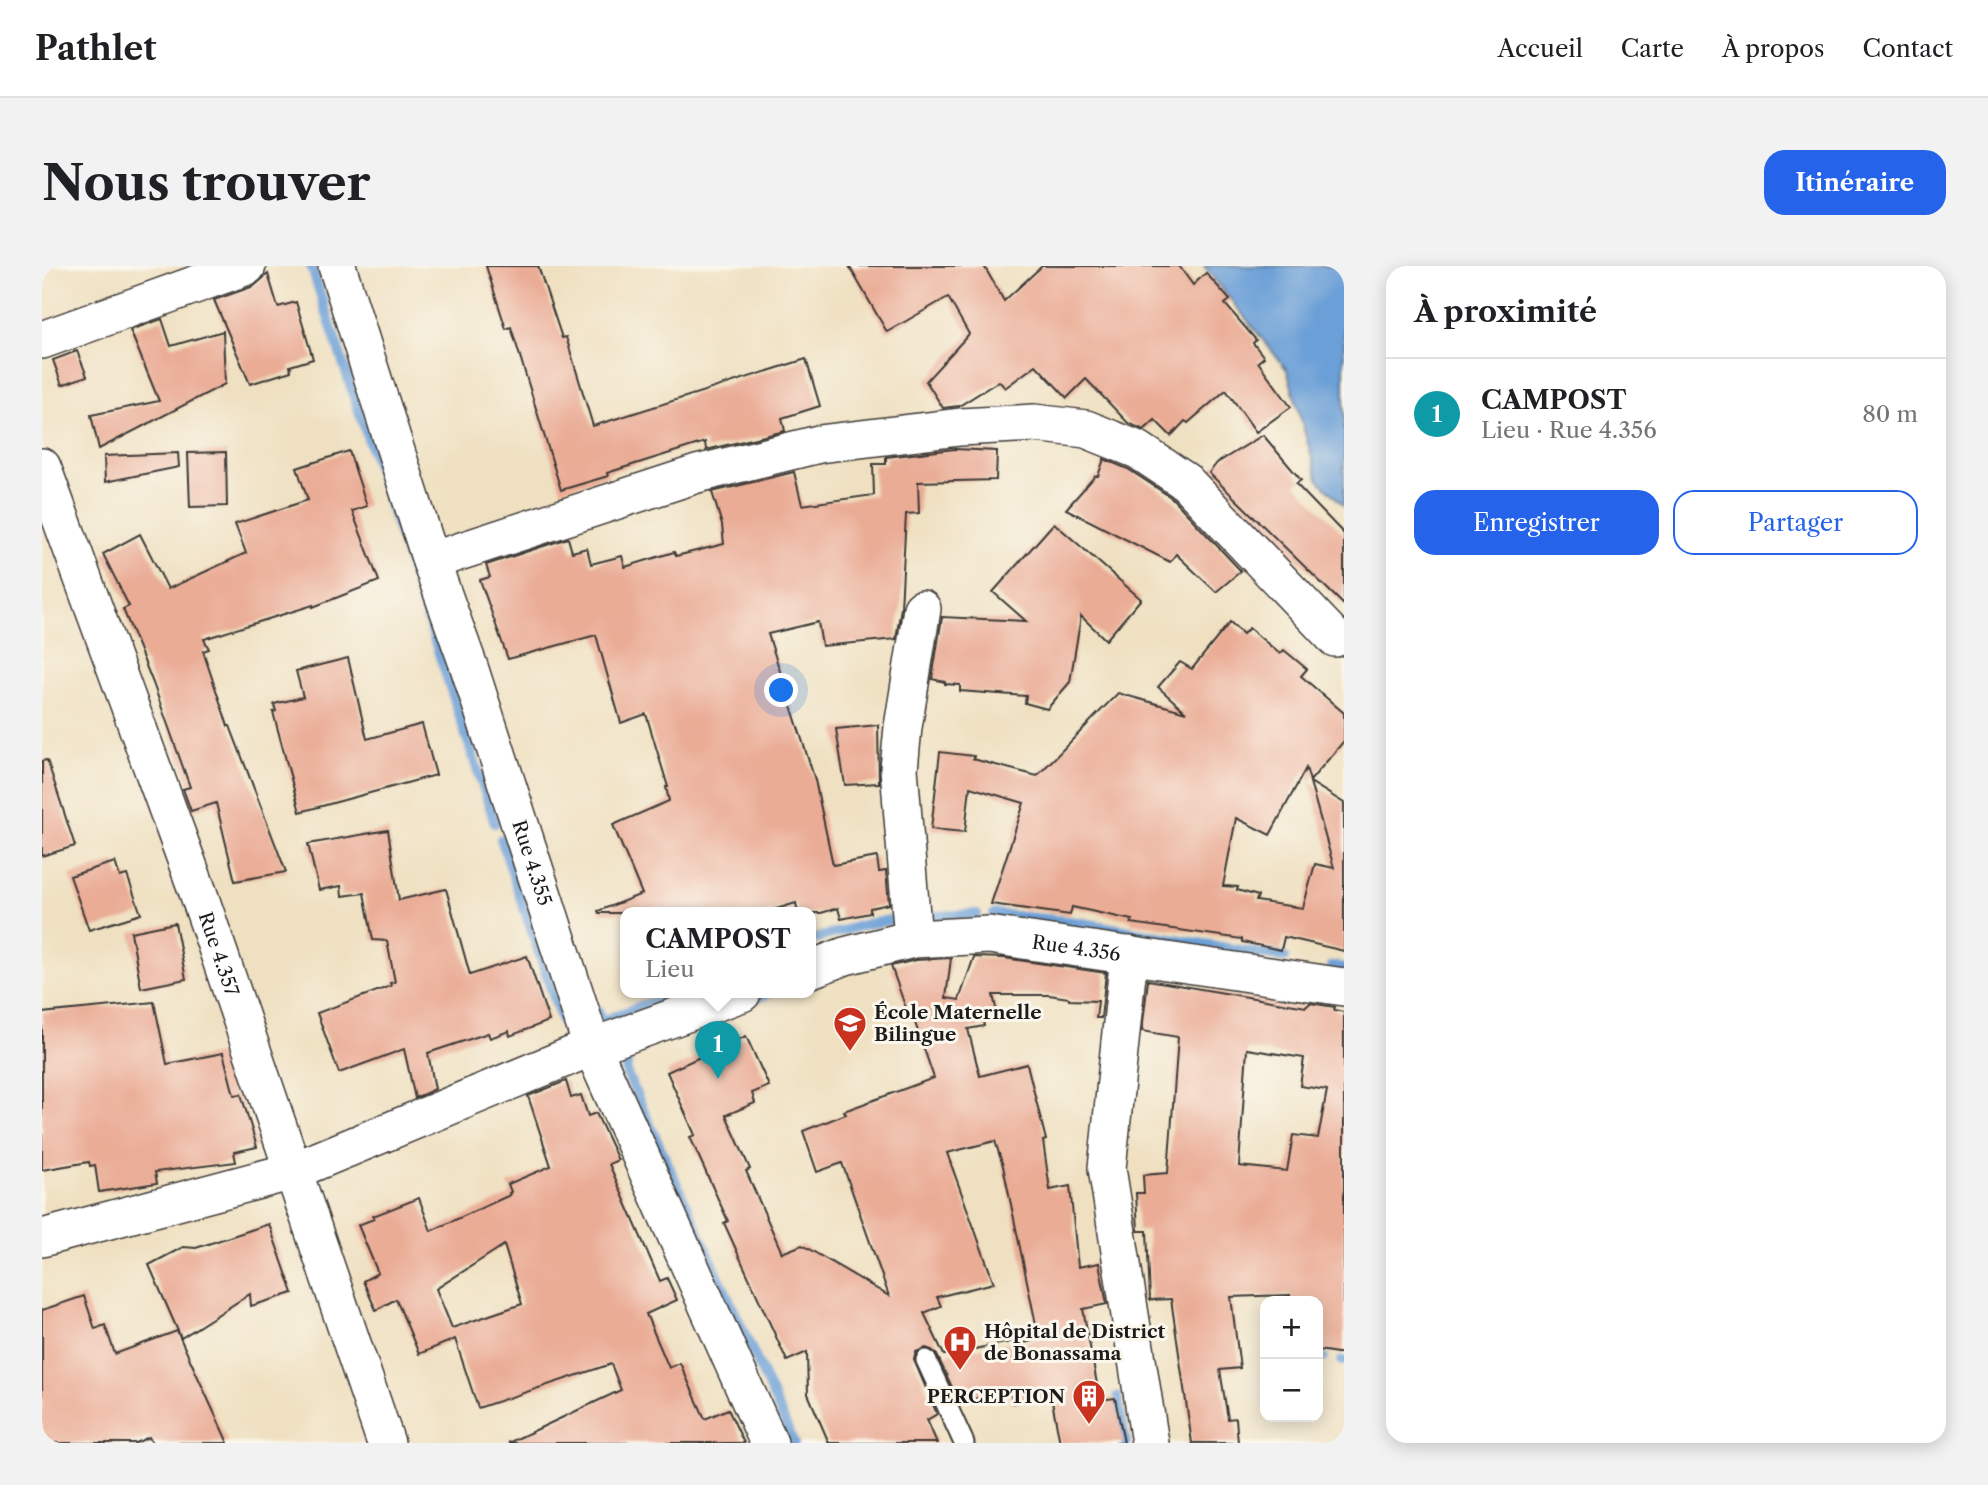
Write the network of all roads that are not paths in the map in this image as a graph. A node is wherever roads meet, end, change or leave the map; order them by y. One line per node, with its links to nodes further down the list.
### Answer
1 (247, 266): 3 (street)
2 (337, 266): 5 (street, Rue 4.355)
3 (42, 340)
4 (42, 467): 14 (street, Rue 4.357)
5 (431, 561): 7 (street); 13 (street, Rue 4.355)
6 (922, 610): 8 (street)
7 (1335, 638)
8 (913, 939): 9 (street, Rue 4.356); 10 (street, Rue 4.356)
9 (1129, 955): 11 (street, Rue 4.356); 20 (street)
10 (816, 967)
11 (1344, 987)
12 (728, 998): 13 (street)
13 (592, 1047): 14 (street); 18 (street, Rue 4.355)
14 (293, 1171): 15 (street); 17 (street, Rue 4.357)
15 (42, 1238)
16 (926, 1360): 19 (lane)
17 (386, 1443)
18 (769, 1443)
19 (964, 1443)
20 (1150, 1443)

